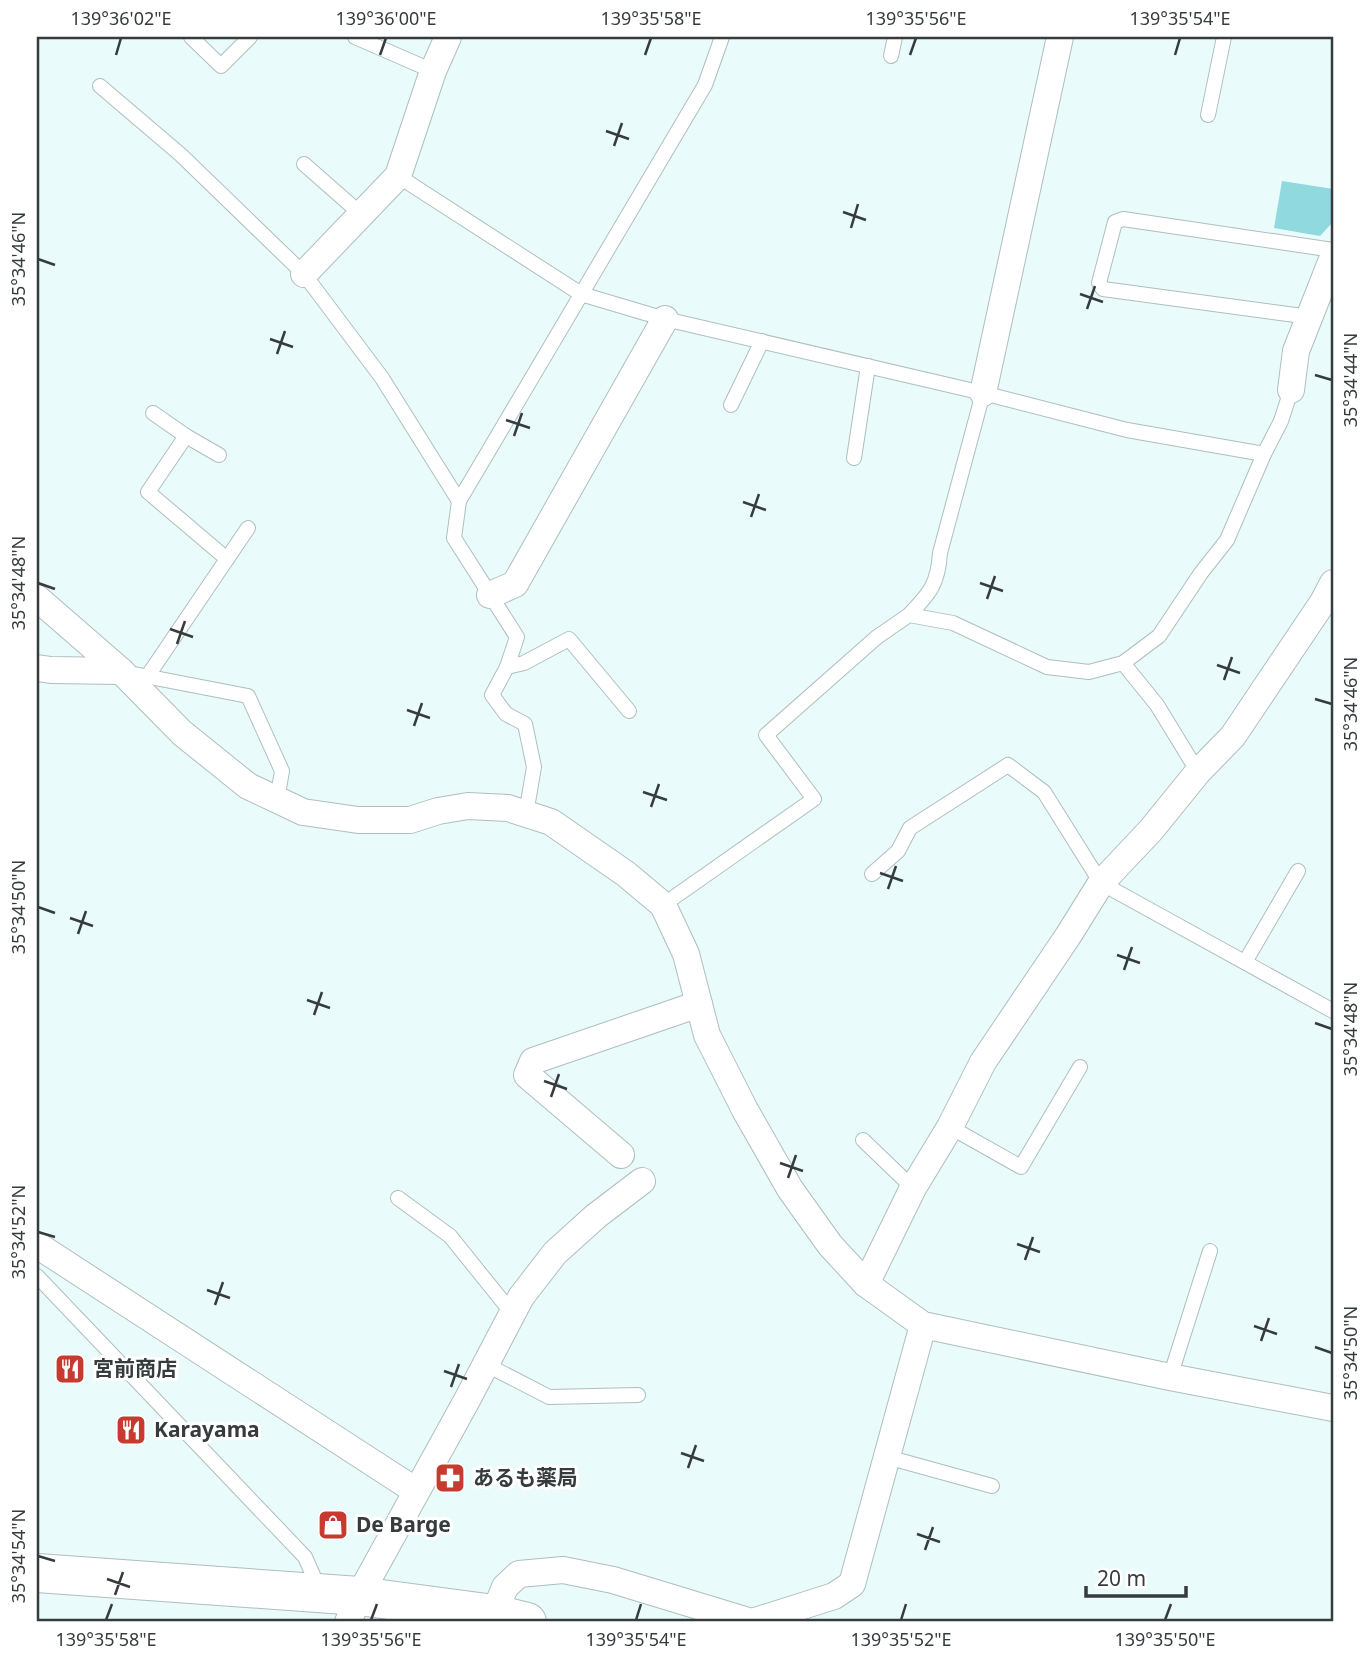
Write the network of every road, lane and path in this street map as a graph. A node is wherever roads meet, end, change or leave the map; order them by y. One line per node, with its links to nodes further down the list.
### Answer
1 (191, 37): 2 (lane)
2 (250, 37)
3 (355, 37): 10 (lane)
4 (448, 37): 10 (street)
5 (722, 37): 19 (lane)
6 (895, 37): 9 (lane)
7 (1060, 37): 25 (street)
8 (1224, 37): 12 (lane)
9 (891, 56)
10 (433, 71): 14 (street)
11 (100, 86): 18 (lane)
12 (1208, 115)
13 (304, 164): 15 (lane)
14 (398, 176): 15 (street); 19 (lane)
15 (362, 215): 18 (street)
16 (1333, 250): 20 (lane)
17 (1333, 257): 20 (street)
18 (304, 274): 32 (lane)
19 (580, 295): 21 (lane); 32 (lane)
20 (1310, 317): 24 (street)
21 (665, 319): 22 (lane); 35 (street)
22 (762, 341): 23 (lane); 26 (lane)
23 (868, 366): 25 (lane); 31 (lane)
24 (1291, 390): 29 (lane)
25 (983, 393): 29 (lane); 38 (lane)
26 (731, 405)
27 (153, 413): 28 (lane)
28 (186, 436): 30 (lane); 34 (lane)
29 (1264, 454): 39 (lane)
30 (219, 455)
31 (854, 458)
32 (459, 501): 35 (lane)
33 (248, 528): 34 (lane)
34 (227, 559): 42 (lane)
35 (490, 594): 40 (lane)
36 (37, 598): 42 (street)
37 (1330, 598): 44 (street)
38 (909, 615): 39 (lane); 50 (lane)
39 (1123, 663): 44 (lane)
40 (507, 667): 43 (lane); 46 (lane)
41 (37, 668): 42 (street)
42 (134, 674): 45 (street); 45 (lane)
43 (629, 711)
44 (1198, 772): 49 (street)
45 (277, 800): 46 (street)
46 (526, 814): 50 (street)
47 (1298, 871): 51 (lane)
48 (872, 874): 49 (lane)
49 (1101, 883): 51 (lane); 55 (street)
50 (663, 905): 52 (street)
51 (1245, 962): 53 (lane)
52 (699, 1004): 57 (street); 64 (street)
53 (1333, 1011)
54 (1080, 1067): 55 (lane)
55 (950, 1127): 59 (street)
56 (863, 1140): 59 (lane)
57 (621, 1155)
58 (642, 1181): 65 (street)
59 (913, 1188): 64 (street)
60 (398, 1198): 65 (lane)
61 (37, 1245): 73 (street)
62 (1210, 1251): 68 (lane)
63 (37, 1276): 75 (lane)
64 (866, 1284): 66 (street)
65 (512, 1313): 67 (street)
66 (923, 1325): 68 (street); 71 (street)
67 (485, 1364): 69 (lane); 73 (street)
68 (1170, 1377): 70 (street)
69 (638, 1395)
70 (1333, 1408)
71 (887, 1457): 72 (lane); 78 (street)
72 (992, 1486)
73 (416, 1490): 76 (street)
74 (37, 1573): 75 (main road)
75 (321, 1593): 76 (main road)
76 (354, 1609): 77 (main road)
77 (510, 1618): 78 (street)
78 (751, 1622)

